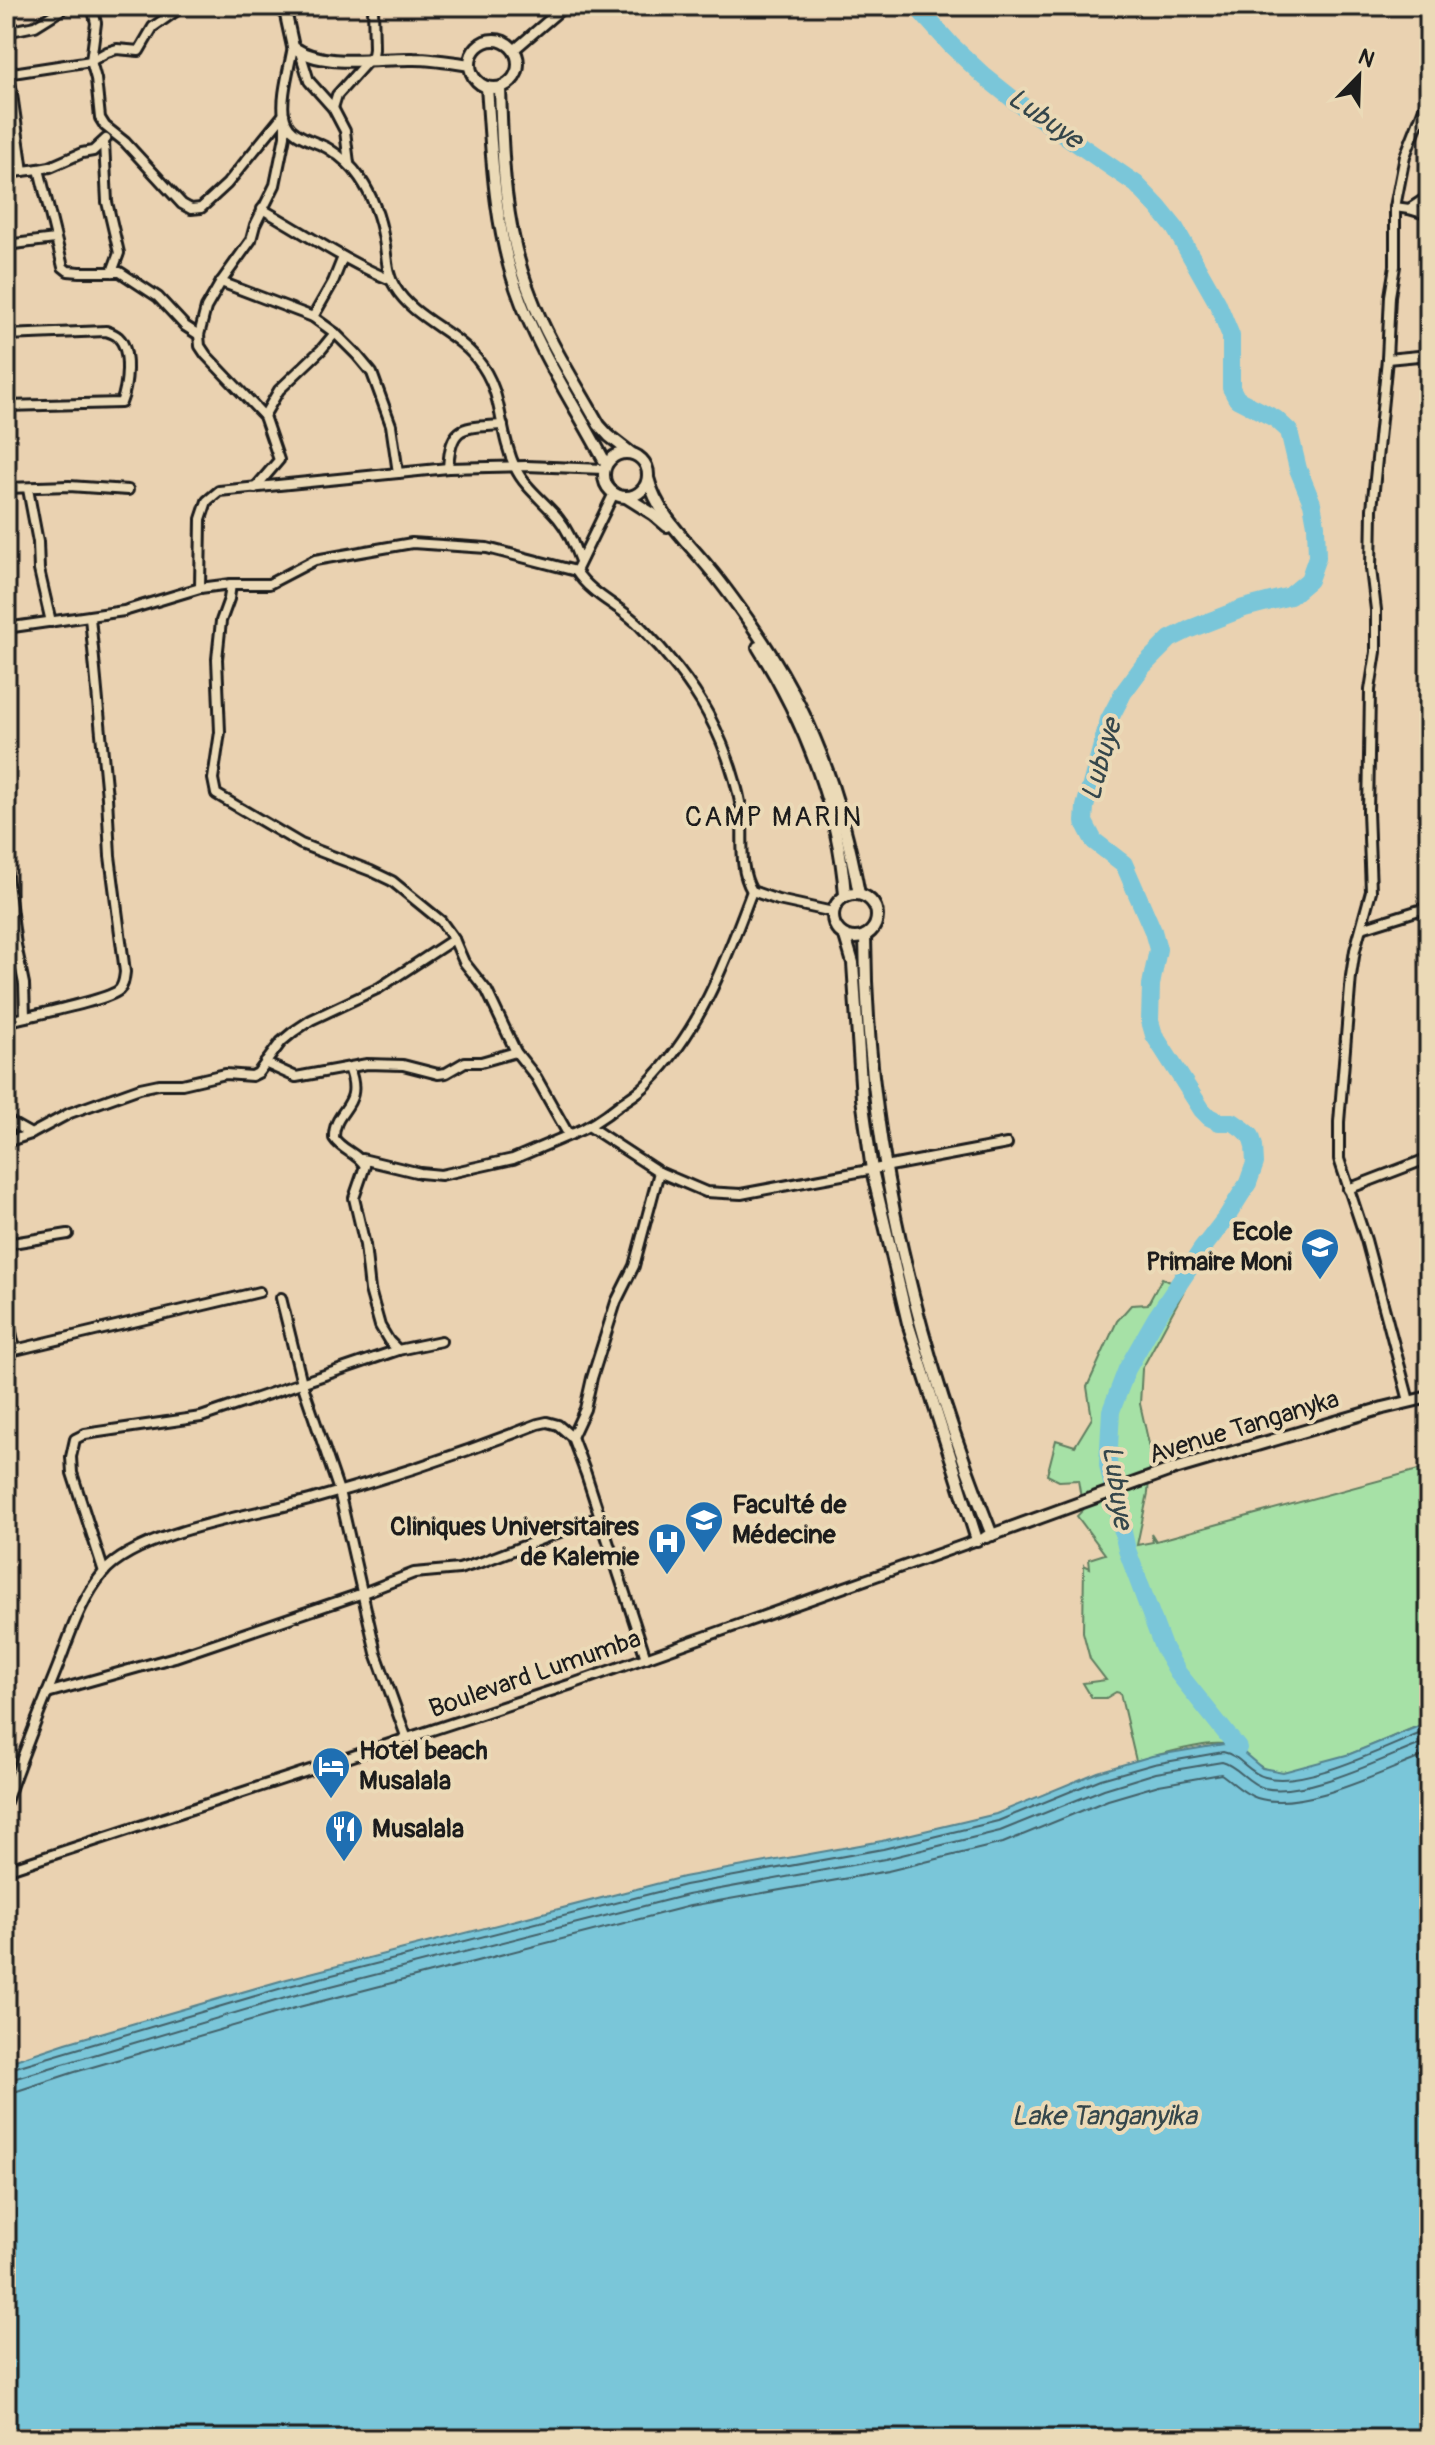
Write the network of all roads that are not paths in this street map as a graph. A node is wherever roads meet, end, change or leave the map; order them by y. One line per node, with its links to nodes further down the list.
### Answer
1 (67, 6): 7 (street)
2 (92, 6): 11 (street)
3 (183, 6): 11 (street)
4 (373, 6): 10 (street)
5 (565, 6): 9 (street)
6 (286, 7): 8 (street)
7 (6, 32)
8 (296, 49): 10 (street); 17 (street); 18 (street)
9 (514, 50): 12 (street); 15 (street)
10 (370, 60): 12 (street); 17 (street)
11 (91, 61): 13 (street); 19 (street)
12 (470, 65): 14 (street)
13 (8, 73): 23 (street)
14 (487, 87): 15 (street); 47 (street)
15 (500, 88): 45 (street)
16 (1429, 95): 26 (street)
17 (333, 108): 21 (street)
18 (284, 117): 19 (street); 21 (street); 27 (street)
19 (110, 132): 20 (street)
20 (104, 142): 22 (street); 33 (street)
21 (349, 163): 34 (street)
22 (39, 169): 23 (street); 30 (street)
23 (23, 171): 24 (street)
24 (6, 173)
25 (1429, 196): 28 (street)
26 (1395, 207): 28 (street); 41 (street)
27 (262, 209): 32 (street); 35 (street)
28 (1409, 209): 29 (street)
29 (1429, 215)
30 (55, 239): 31 (street); 33 (street)
31 (6, 245)
32 (343, 257): 34 (street); 36 (street)
33 (112, 272): 39 (street)
34 (391, 280): 44 (street)
35 (221, 282): 36 (street); 39 (street)
36 (313, 317): 37 (street)
37 (335, 333): 43 (street); 49 (street)
38 (6, 335): 42 (street)
39 (199, 335): 43 (street)
40 (1429, 355): 41 (street)
41 (1387, 359): 70 (street)
42 (6, 405)
43 (264, 416): 52 (street)
44 (503, 425): 46 (street); 48 (street)
45 (631, 453): 47 (street); 50 (street)
46 (514, 466): 47 (street); 48 (street); 57 (street)
47 (605, 466): 55 (street)
48 (448, 468): 49 (street)
49 (398, 473): 52 (street)
50 (648, 478): 56 (street); 66 (street)
51 (6, 488): 53 (street)
52 (254, 488): 60 (street)
53 (28, 489): 54 (street); 62 (street)
54 (128, 490)
55 (614, 493): 56 (street); 57 (street)
56 (626, 497): 67 (street)
57 (580, 561): 58 (street)
58 (576, 571): 59 (street); 65 (street)
59 (231, 584): 60 (street); 73 (street)
60 (200, 588): 61 (street)
61 (90, 617): 62 (street); 74 (street)
62 (51, 622): 63 (street)
63 (6, 628)
64 (6, 868): 74 (street)
65 (752, 891): 69 (street); 80 (street)
66 (859, 894): 67 (street); 72 (street)
67 (845, 895): 69 (street)
68 (1429, 907): 70 (street)
69 (833, 912): 71 (street)
70 (1362, 928): 90 (street)
71 (845, 936): 72 (street); 88 (street)
72 (865, 936): 87 (street)
73 (454, 939): 76 (street); 77 (street)
74 (25, 1016): 75 (street)
75 (6, 1022)
76 (516, 1052): 78 (street); 82 (street)
77 (265, 1063): 78 (street); 81 (street)
78 (349, 1068): 86 (street)
79 (6, 1120): 81 (street)
80 (590, 1127): 82 (street); 89 (street)
81 (31, 1134): 83 (street)
82 (572, 1134): 86 (street)
83 (6, 1142)
84 (1007, 1144): 87 (street)
85 (1429, 1158): 90 (street)
86 (361, 1159): 97 (street)
87 (887, 1168): 88 (street); 104 (street)
88 (872, 1170): 89 (street); 104 (street)
89 (659, 1172): 101 (street)
90 (1348, 1189): 100 (street)
91 (68, 1234): 92 (street)
92 (6, 1244)
93 (259, 1292): 95 (street)
94 (281, 1298): 98 (street)
95 (6, 1310)
96 (441, 1341): 97 (street)
97 (398, 1350): 98 (street)
98 (302, 1383): 102 (street); 105 (street)
99 (1429, 1397): 100 (street, Avenue Tanganyka)
100 (1409, 1401): 104 (street, Avenue Tanganyka)
101 (572, 1437): 102 (street); 103 (street)
102 (339, 1491): 105 (street); 106 (street)
103 (599, 1517): 106 (street); 107 (street)
104 (984, 1538): 107 (street, Boulevard Lumumba)
105 (104, 1572): 108 (street)
106 (363, 1593): 108 (street); 109 (street)
107 (646, 1658): 109 (street, Boulevard Lumumba)
108 (47, 1693): 110 (street)
109 (407, 1739): 111 (street, Boulevard Lumumba)
110 (6, 1802)
111 (6, 1870)

